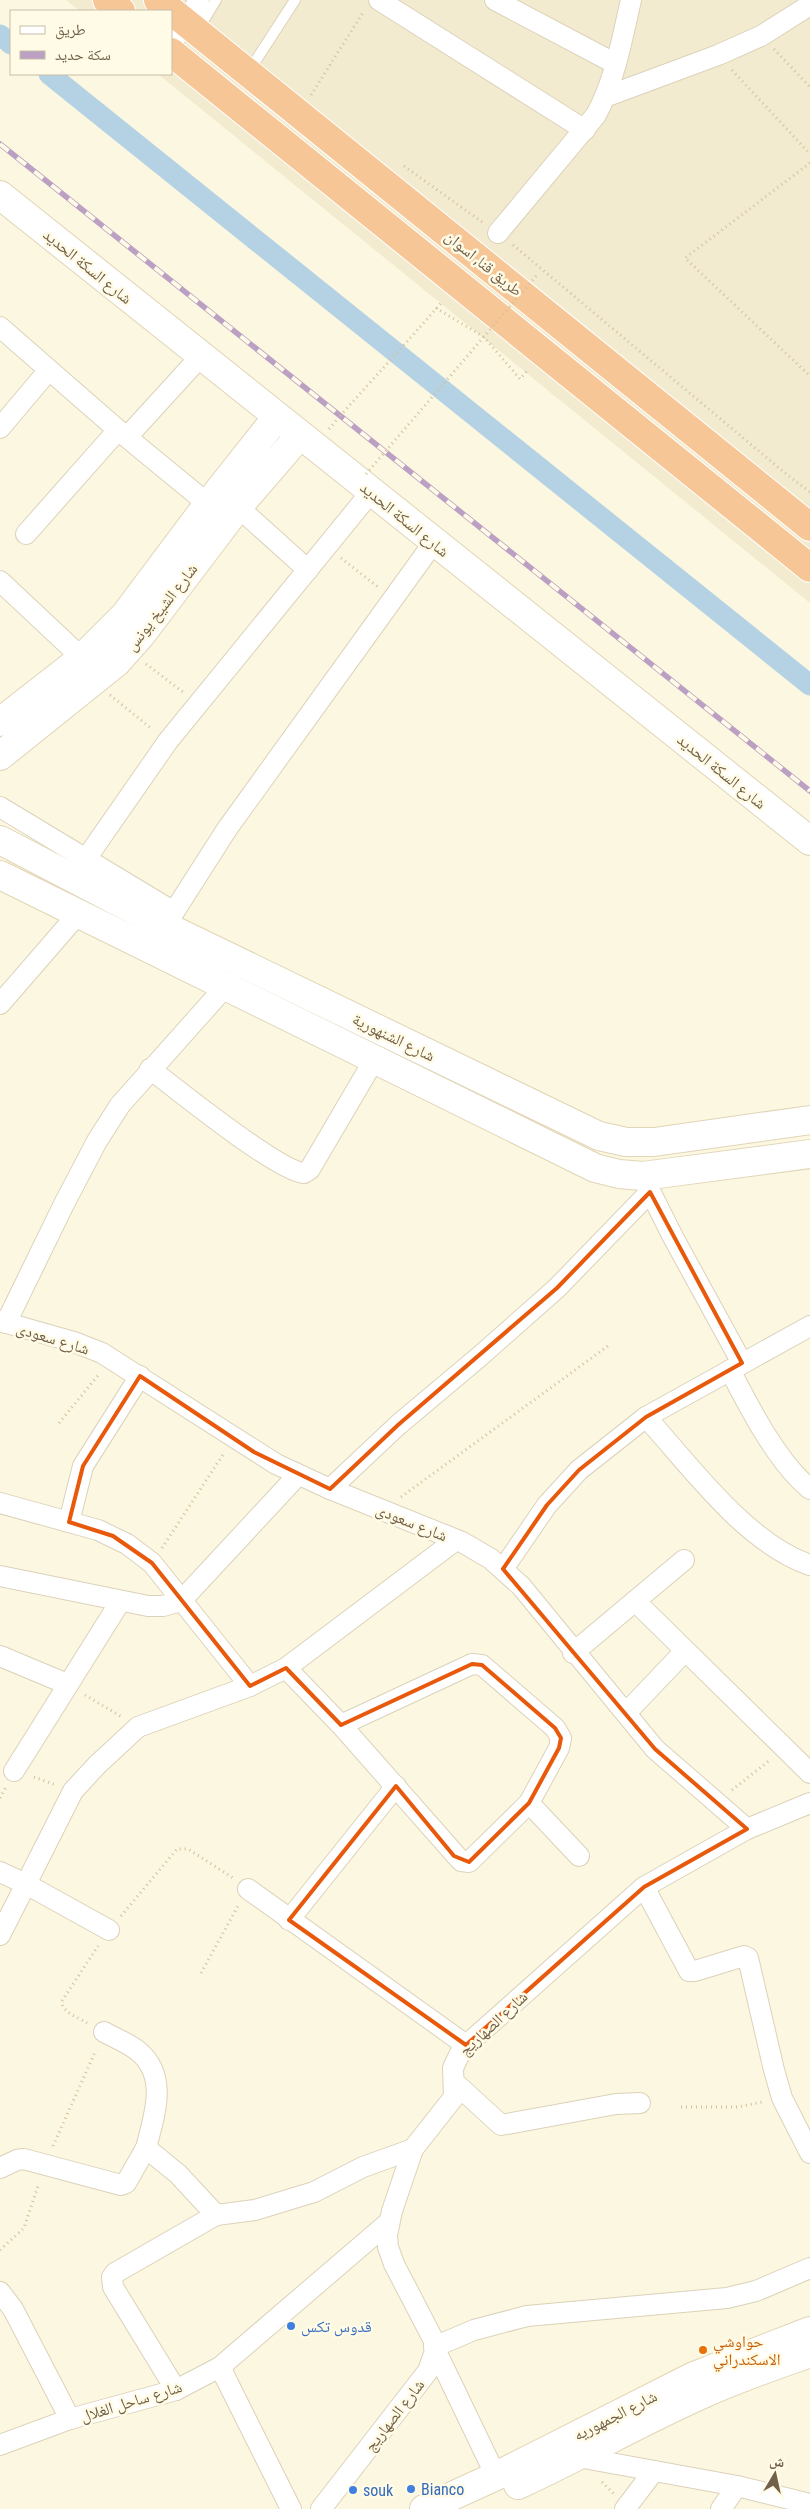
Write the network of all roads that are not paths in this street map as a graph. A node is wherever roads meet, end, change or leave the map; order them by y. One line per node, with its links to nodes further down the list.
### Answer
1 (108, 0): 9 (highway)
2 (158, 0): 10 (highway, طريق قنا, اسوان)
3 (216, 0): 10 (lane)
4 (295, 0): 13 (lane)
5 (495, 0): 12 (street)
6 (631, 0): 12 (street)
7 (372, 4): 16 (street)
8 (810, 5): 14 (street)
9 (120, 10)
10 (194, 18): 11 (highway); 13 (highway, طريق قنا, اسوان)
11 (174, 52): 15 (highway, طريق قنا, اسوان)
12 (616, 64): 14 (street)
13 (249, 72): 15 (highway); 29 (highway, طريق قنا, اسوان)
14 (605, 98): 16 (street)
15 (231, 100): 32 (highway, طريق قنا, اسوان)
16 (585, 130): 18 (street)
17 (0, 196): 20 (street, شارع السكة الحديد)
18 (498, 233)
19 (0, 326): 21 (street)
20 (201, 356): 22 (street, شارع السكة الحديد); 24 (street)
21 (48, 370): 23 (street); 24 (street)
22 (277, 417): 25 (street, شارع السكة الحديد); 27 (street, شارع الشيخ يونس)
23 (1, 426)
24 (122, 433): 27 (street); 30 (street)
25 (300, 435): 26 (street, شارع السكة الحديد); 28 (street, شارع الشيخ يونس)
26 (369, 483): 31 (street, شارع السكة الحديد); 33 (street)
27 (208, 504): 35 (street, شارع الشيخ يونس)
28 (238, 507): 33 (street); 37 (street, شارع الشيخ يونس)
29 (810, 526)
30 (26, 534)
31 (434, 542): 40 (street, شارع السكة الحديد); 44 (street)
32 (810, 568)
33 (308, 570): 41 (street)
34 (0, 581): 35 (street)
35 (82, 658): 36 (street, شارع الشيخ يونس)
36 (0, 722)
37 (0, 756)
38 (0, 807): 41 (street)
39 (0, 840): 41 (street, شارع الشنهورية)
40 (810, 841)
41 (79, 869): 44 (street, شارع الشنهورية)
42 (0, 874): 43 (street, شارع الشنهورية)
43 (78, 914): 45 (street, شارع الشنهورية); 46 (street)
44 (169, 919): 49 (street, شارع الشنهورية)
45 (225, 987): 47 (street, شارع الشنهورية); 48 (street)
46 (0, 1004)
47 (374, 1060): 48 (street); 51 (street, شارع الشنهورية)
48 (150, 1069): 52 (street)
49 (810, 1120)
50 (810, 1154): 51 (street, شارع الشنهورية)
51 (647, 1184): 54 (street); 59 (street)
52 (3, 1322): 55 (street, شارع سعودى)
53 (806, 1335): 54 (street)
54 (736, 1366): 56 (street); 58 (street)
55 (140, 1376): 57 (street, شارع سعودى); 61 (street)
56 (646, 1417): 64 (street); 65 (street)
57 (298, 1475): 59 (street, شارع سعودى); 67 (street)
58 (810, 1489)
59 (330, 1490): 62 (street, شارع سعودى)
60 (0, 1503): 61 (street)
61 (70, 1522): 67 (street)
62 (456, 1540): 65 (street, شارع سعودى); 73 (street)
63 (684, 1560): 68 (street)
64 (810, 1565)
65 (503, 1569): 71 (street, شارع سعودى)
66 (0, 1576): 69 (street)
67 (181, 1601): 69 (street); 75 (street)
68 (635, 1601): 70 (street); 71 (street)
69 (120, 1602): 74 (street)
70 (685, 1651): 76 (street); 79 (street)
71 (573, 1653): 76 (street, شارع سعودى)
72 (0, 1656): 74 (street)
73 (286, 1668): 75 (street); 77 (street)
74 (67, 1684): 78 (street)
75 (250, 1686): 86 (street)
76 (626, 1713): 83 (street, شارع سعودى)
77 (342, 1725): 80 (street); 81 (street)
78 (14, 1771)
79 (810, 1773)
80 (396, 1786): 81 (street); 89 (street)
81 (529, 1803): 84 (street)
82 (810, 1803): 83 (street, شارع الصهاريج)
83 (747, 1829): 87 (street, شارع الصهاريج)
84 (579, 1856)
85 (0, 1872): 86 (street)
86 (26, 1884): 90 (street); 91 (street)
87 (644, 1887): 93 (street, شارع الصهاريج); 98 (street)
88 (248, 1888): 89 (street)
89 (289, 1920): 93 (street)
90 (109, 1930)
91 (0, 1935)
92 (104, 2032): 96 (street)
93 (466, 2045): 94 (street, شارع الصهاريج)
94 (454, 2082): 95 (street); 97 (street, شارع الصهاريج)
95 (640, 2104)
96 (146, 2148): 99 (street); 100 (street)
97 (414, 2149): 100 (street); 101 (street, شارع الصهاريج)
98 (810, 2152)
99 (0, 2168)
100 (216, 2216): 108 (street)
101 (389, 2222): 105 (street, شارع الصهاريج); 107 (street, شارع ساحل الغلال)
102 (810, 2268): 105 (street)
103 (0, 2292): 109 (street)
104 (810, 2332): 113 (street, شارع الجمهوريه)
105 (434, 2347): 113 (street); 117 (street, شارع الصهاريج)
106 (810, 2353): 111 (street, شارع الجمهوريه)
107 (220, 2367): 108 (street, شارع ساحل الغلال); 116 (street)
108 (176, 2390): 109 (street, شارع ساحل الغلال)
109 (70, 2419): 110 (street, شارع ساحل الغلال)
110 (0, 2444)
111 (578, 2457): 112 (street); 119 (street, شارع الجمهوريه)
112 (654, 2471): 114 (street); 120 (street)
113 (496, 2476): 118 (street, شارع الجمهوريه)
114 (737, 2486): 115 (street); 121 (street)
115 (810, 2504)
116 (291, 2509)
117 (321, 2509)
118 (424, 2509)
119 (464, 2509)
120 (625, 2509)
121 (721, 2509)

